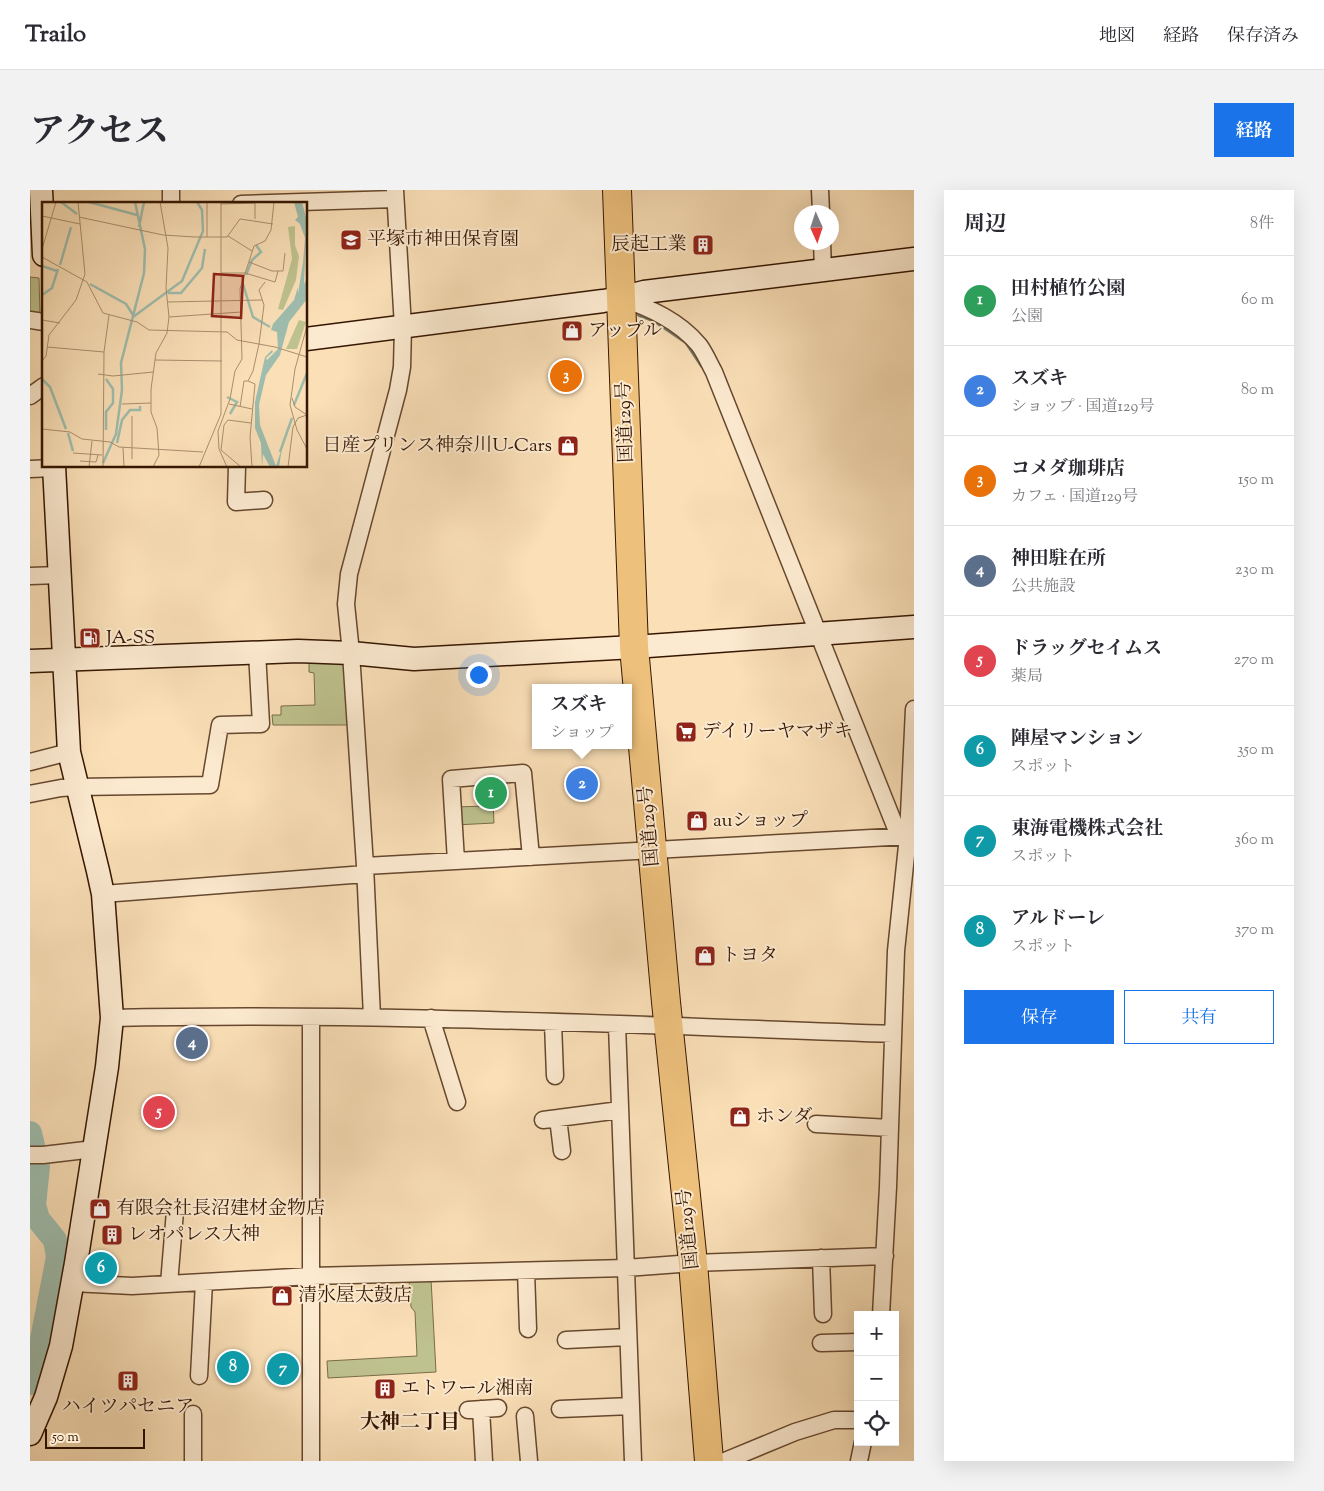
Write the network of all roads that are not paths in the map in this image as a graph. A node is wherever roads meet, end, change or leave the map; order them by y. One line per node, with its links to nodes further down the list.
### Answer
1 (41, 190): 8 (street)
2 (599, 190): 12 (highway, 国道129号)
3 (617, 190): 12 (highway, 国道129号)
4 (820, 190): 7 (street)
5 (395, 194): 6 (street); 13 (street)
6 (287, 202)
7 (821, 205)
8 (42, 212)
9 (822, 250): 11 (street)
10 (914, 258): 11 (street)
11 (823, 270): 12 (street)
12 (612, 300): 13 (street); 23 (street); 24 (highway, 国道129号)
13 (404, 326): 14 (street); 26 (street)
14 (308, 339)
15 (42, 387): 16 (street)
16 (30, 396)
17 (54, 468): 20 (street)
18 (237, 468): 19 (street)
19 (264, 500)
20 (60, 575): 21 (street); 27 (street)
21 (30, 576)
22 (914, 627): 23 (street)
23 (819, 634): 24 (street); 38 (street)
24 (626, 647): 26 (street); 29 (highway, 国道129号); 30 (highway, 国道129号)
25 (258, 652): 26 (street); 27 (street); 36 (street)
26 (351, 654): 42 (street)
27 (64, 660): 28 (street); 34 (street)
28 (30, 661)
29 (621, 684)
30 (629, 684)
31 (914, 709): 38 (street)
32 (632, 715): 39 (highway, 国道129号)
33 (627, 749): 39 (highway, 国道129号)
34 (69, 752): 35 (street); 36 (street)
35 (30, 762)
36 (78, 787): 37 (street); 43 (street)
37 (30, 794)
38 (904, 836): 39 (street); 51 (street)
39 (644, 851): 40 (street); 50 (highway, 国道129号)
40 (530, 857): 41 (street); 41 (street)
41 (456, 861): 42 (street)
42 (365, 870): 43 (street); 45 (street)
43 (103, 894): 46 (street)
44 (310, 1017): 45 (street); 46 (street); 66 (street)
45 (372, 1017): 47 (street)
46 (112, 1018): 57 (street)
47 (431, 1018): 48 (street); 53 (street)
48 (554, 1023): 49 (street); 52 (street)
49 (617, 1025): 50 (street); 54 (street)
50 (661, 1026): 51 (street); 63 (highway, 国道129号)
51 (893, 1034): 56 (street)
52 (555, 1076)
53 (457, 1102)
54 (620, 1110): 58 (street); 64 (street)
55 (816, 1124): 56 (street)
56 (890, 1128): 61 (street)
57 (94, 1149): 59 (street); 68 (street)
58 (562, 1151)
59 (30, 1155)
60 (175, 1211): 69 (street)
61 (885, 1256): 62 (street); 70 (street)
62 (821, 1258): 63 (street); 71 (street)
63 (684, 1264): 64 (street); 91 (highway, 国道129号); 92 (highway, 国道129号)
64 (626, 1268): 65 (street); 73 (street)
65 (526, 1271): 66 (street); 72 (street)
66 (311, 1276): 67 (street); 87 (street)
67 (204, 1282): 69 (street); 77 (street)
68 (72, 1283): 69 (street); 84 (street)
69 (169, 1284)
70 (880, 1311)
71 (823, 1314)
72 (528, 1329)
73 (628, 1337): 74 (street); 78 (street)
74 (566, 1340)
75 (854, 1342): 76 (street)
76 (821, 1343)
77 (199, 1376)
78 (631, 1406): 80 (street); 90 (street)
79 (498, 1408): 88 (street)
80 (560, 1409)
81 (193, 1414): 86 (street)
82 (524, 1416): 89 (street)
83 (854, 1420): 93 (street)
84 (30, 1434)
85 (861, 1446): 94 (street)
86 (192, 1461)
87 (311, 1461)
88 (484, 1461)
89 (529, 1461)
90 (633, 1461)
91 (691, 1461)
92 (709, 1461)
93 (725, 1461)
94 (859, 1461)

